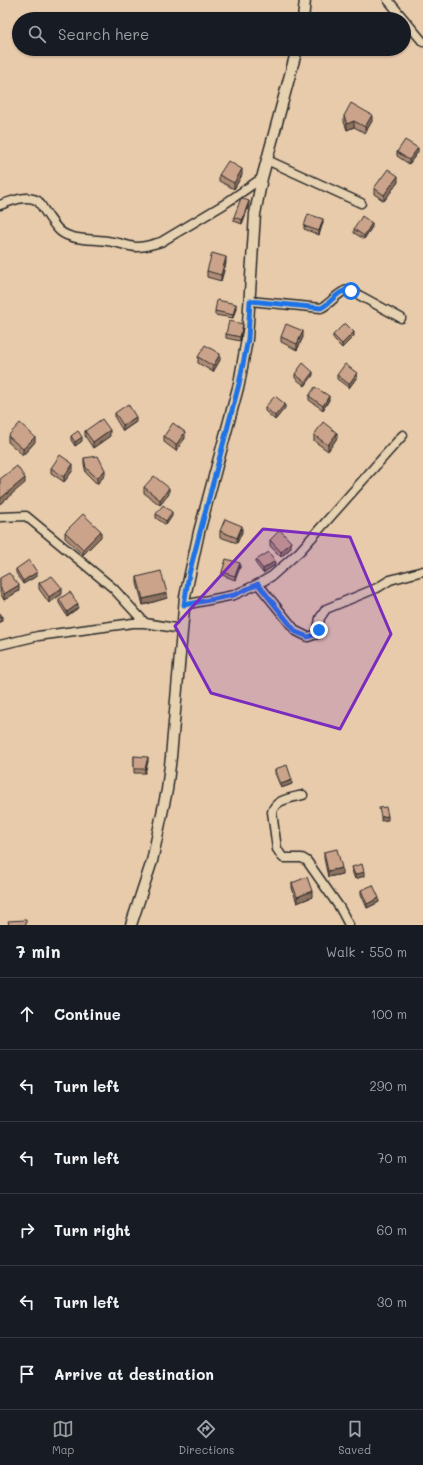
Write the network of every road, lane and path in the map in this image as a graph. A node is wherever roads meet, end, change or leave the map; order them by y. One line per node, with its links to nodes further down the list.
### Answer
1 (305, 0): 3 (street)
2 (388, 0): 4 (street)
3 (303, 12)
4 (400, 12)
5 (411, 23): 6 (street)
6 (419, 31): 7 (street)
7 (423, 42)
8 (295, 56): 9 (street)
9 (267, 160): 10 (street); 11 (street)
10 (262, 178): 12 (street); 13 (street)
11 (361, 203)
12 (0, 205)
13 (250, 301): 14 (street); 19 (street)
14 (401, 318)
15 (403, 435): 18 (street)
16 (0, 517): 20 (street)
17 (423, 571): 18 (street)
18 (258, 584): 19 (street)
19 (184, 605): 21 (street)
20 (145, 623): 21 (street); 22 (street)
21 (181, 629): 24 (street)
22 (0, 645)
23 (303, 795): 25 (street)
24 (132, 925)
25 (349, 925)

